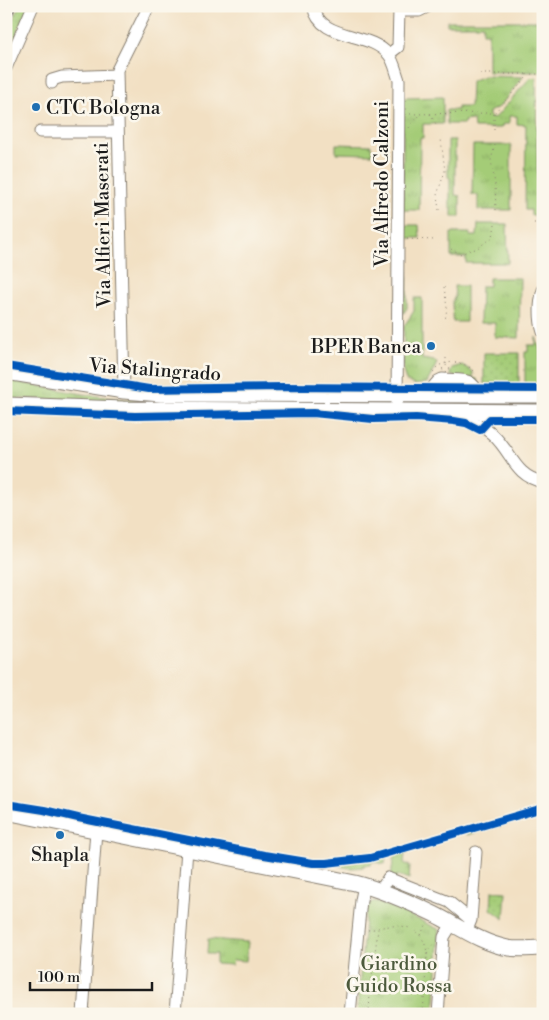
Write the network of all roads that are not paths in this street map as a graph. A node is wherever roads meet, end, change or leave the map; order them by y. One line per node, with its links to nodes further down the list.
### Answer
1 (33, 6): 7 (street)
2 (149, 6): 8 (street, Via Alfieri Maserati)
3 (312, 6): 6 (street)
4 (429, 6): 5 (street)
5 (412, 9): 6 (street)
6 (389, 54): 17 (street, Via Alfredo Calzoni)
7 (6, 68)
8 (117, 75): 9 (street); 11 (street, Via Alfieri Maserati)
9 (52, 83)
10 (40, 132): 11 (street)
11 (118, 132): 15 (street, Via Alfieri Maserati)
12 (543, 290): 13 (street)
13 (543, 332)
14 (6, 372): 15 (main road, Via Stalingrado)
15 (124, 391): 17 (main road, Via Stalingrado)
16 (543, 396): 17 (main road, Via Stalingrado)
17 (397, 402): 18 (main road, Via Stalingrado); 19 (main road, Via Stalingrado)
18 (6, 405)
19 (430, 410): 20 (main road, Via Stalingrado); 21 (street)
20 (543, 412)
21 (543, 482)
22 (6, 812): 23 (main road)
23 (96, 830): 24 (main road); 31 (street)
24 (187, 849): 26 (main road); 32 (street)
25 (476, 852): 29 (street)
26 (364, 885): 27 (main road); 33 (street)
27 (382, 890): 28 (main road); 29 (street)
28 (452, 924): 29 (main road); 34 (street)
29 (469, 926): 30 (main road)
30 (543, 948)
31 (83, 1014)
32 (175, 1014)
33 (350, 1014)
34 (438, 1014)

